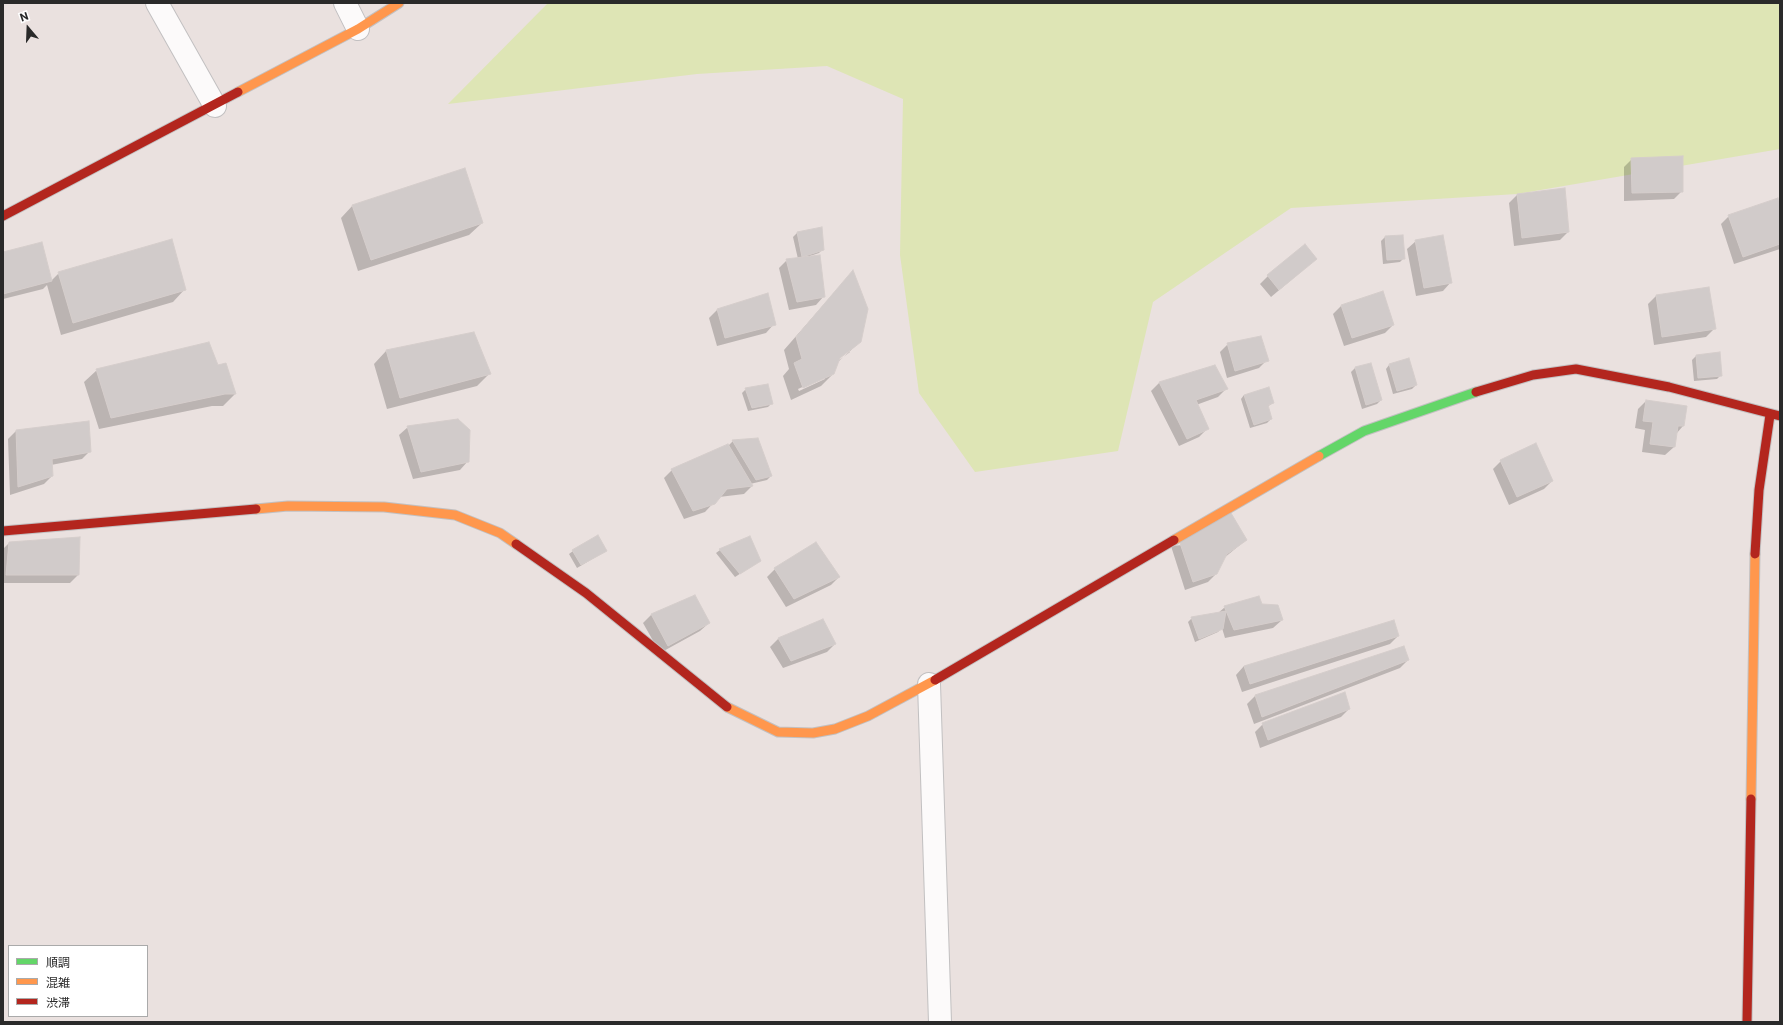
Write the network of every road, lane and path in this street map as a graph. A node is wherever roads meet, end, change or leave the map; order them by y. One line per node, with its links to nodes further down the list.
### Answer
1 (157, 3): 5 (street)
2 (346, 3): 4 (street)
3 (398, 3): 4 (street)
4 (358, 29): 5 (street)
5 (214, 106): 6 (street)
6 (3, 216)
7 (1770, 415): 8 (street); 10 (street); 12 (street)
8 (1780, 416)
9 (3, 531): 10 (street)
10 (929, 684): 11 (street)
11 (940, 1022)
12 (1747, 1022)

